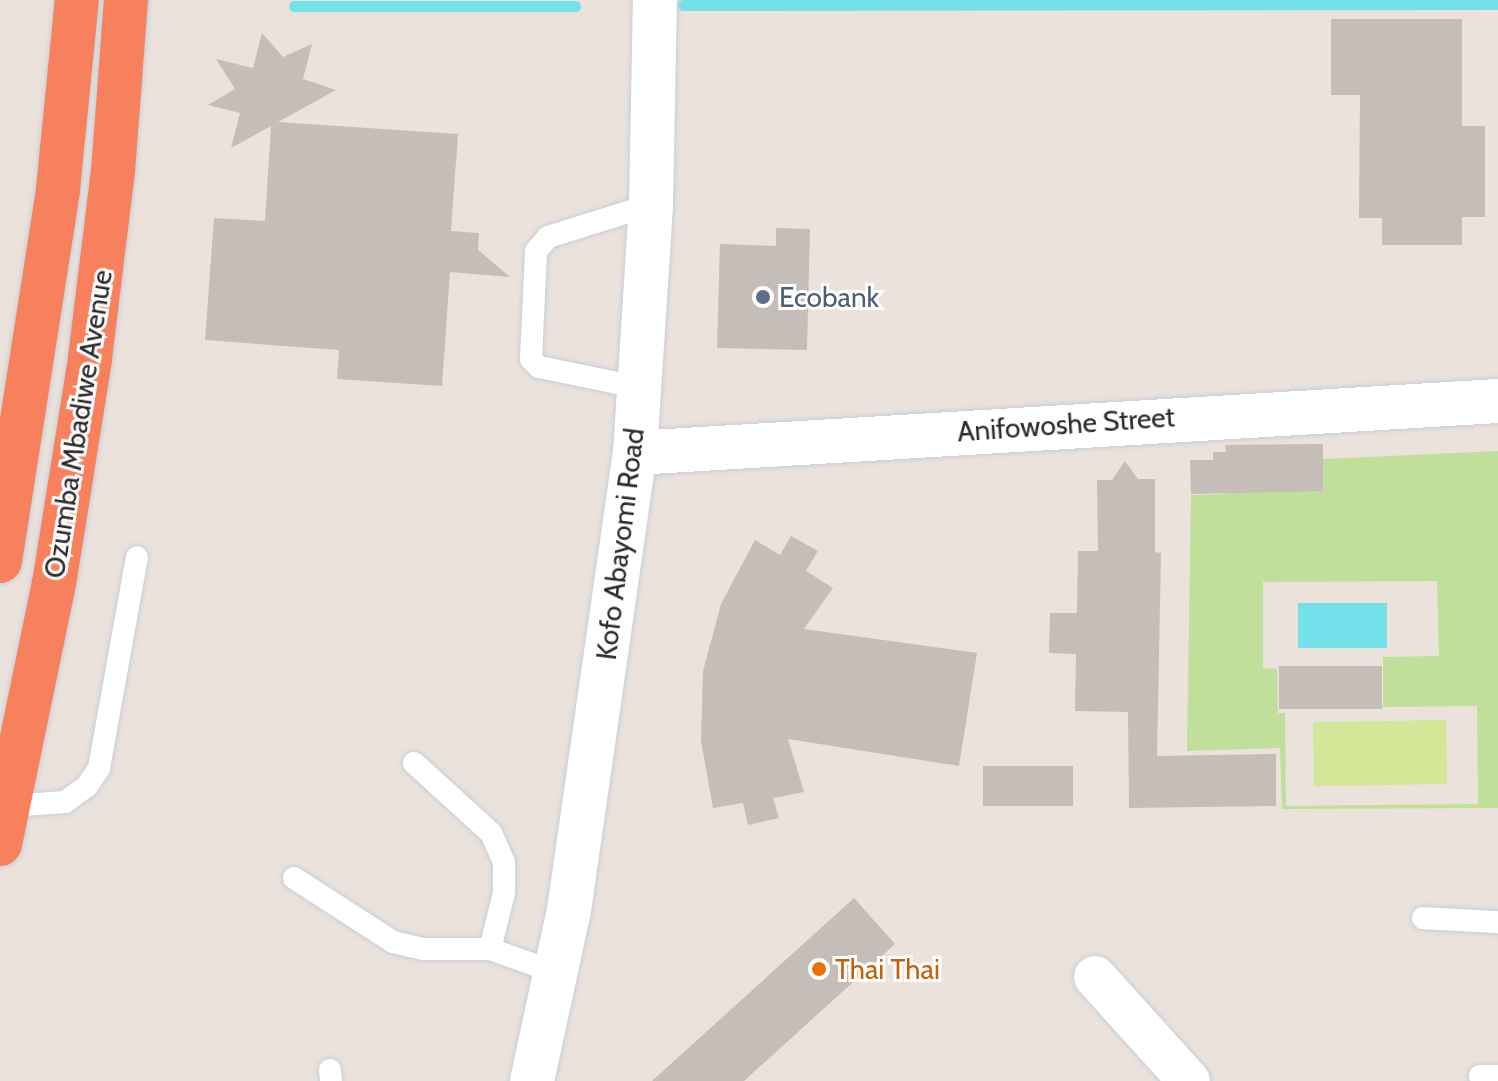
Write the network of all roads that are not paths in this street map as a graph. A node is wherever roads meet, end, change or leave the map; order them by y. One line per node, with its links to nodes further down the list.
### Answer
1 (77, 0): 9 (highway, Ozumba Mbadiwe Avenue)
2 (126, 0): 11 (highway, Ozumba Mbadiwe Avenue)
3 (655, 0): 4 (street, Kofo Abayomi Road)
4 (651, 205): 5 (street, Kofo Abayomi Road); 5 (lane)
5 (637, 387): 7 (street, Kofo Abayomi Road)
6 (1498, 401): 7 (street, Anifowoshe Street)
7 (635, 453): 16 (street, Kofo Abayomi Road)
8 (137, 557): 11 (lane)
9 (0, 561)
10 (414, 763): 15 (lane)
11 (4, 825)
12 (294, 878): 15 (lane)
13 (1423, 918): 14 (lane)
14 (1498, 922)
15 (490, 949): 16 (lane)
16 (552, 971): 18 (street, Kofo Abayomi Road)
17 (1095, 977): 19 (street)
18 (532, 1081)
19 (1189, 1081)

